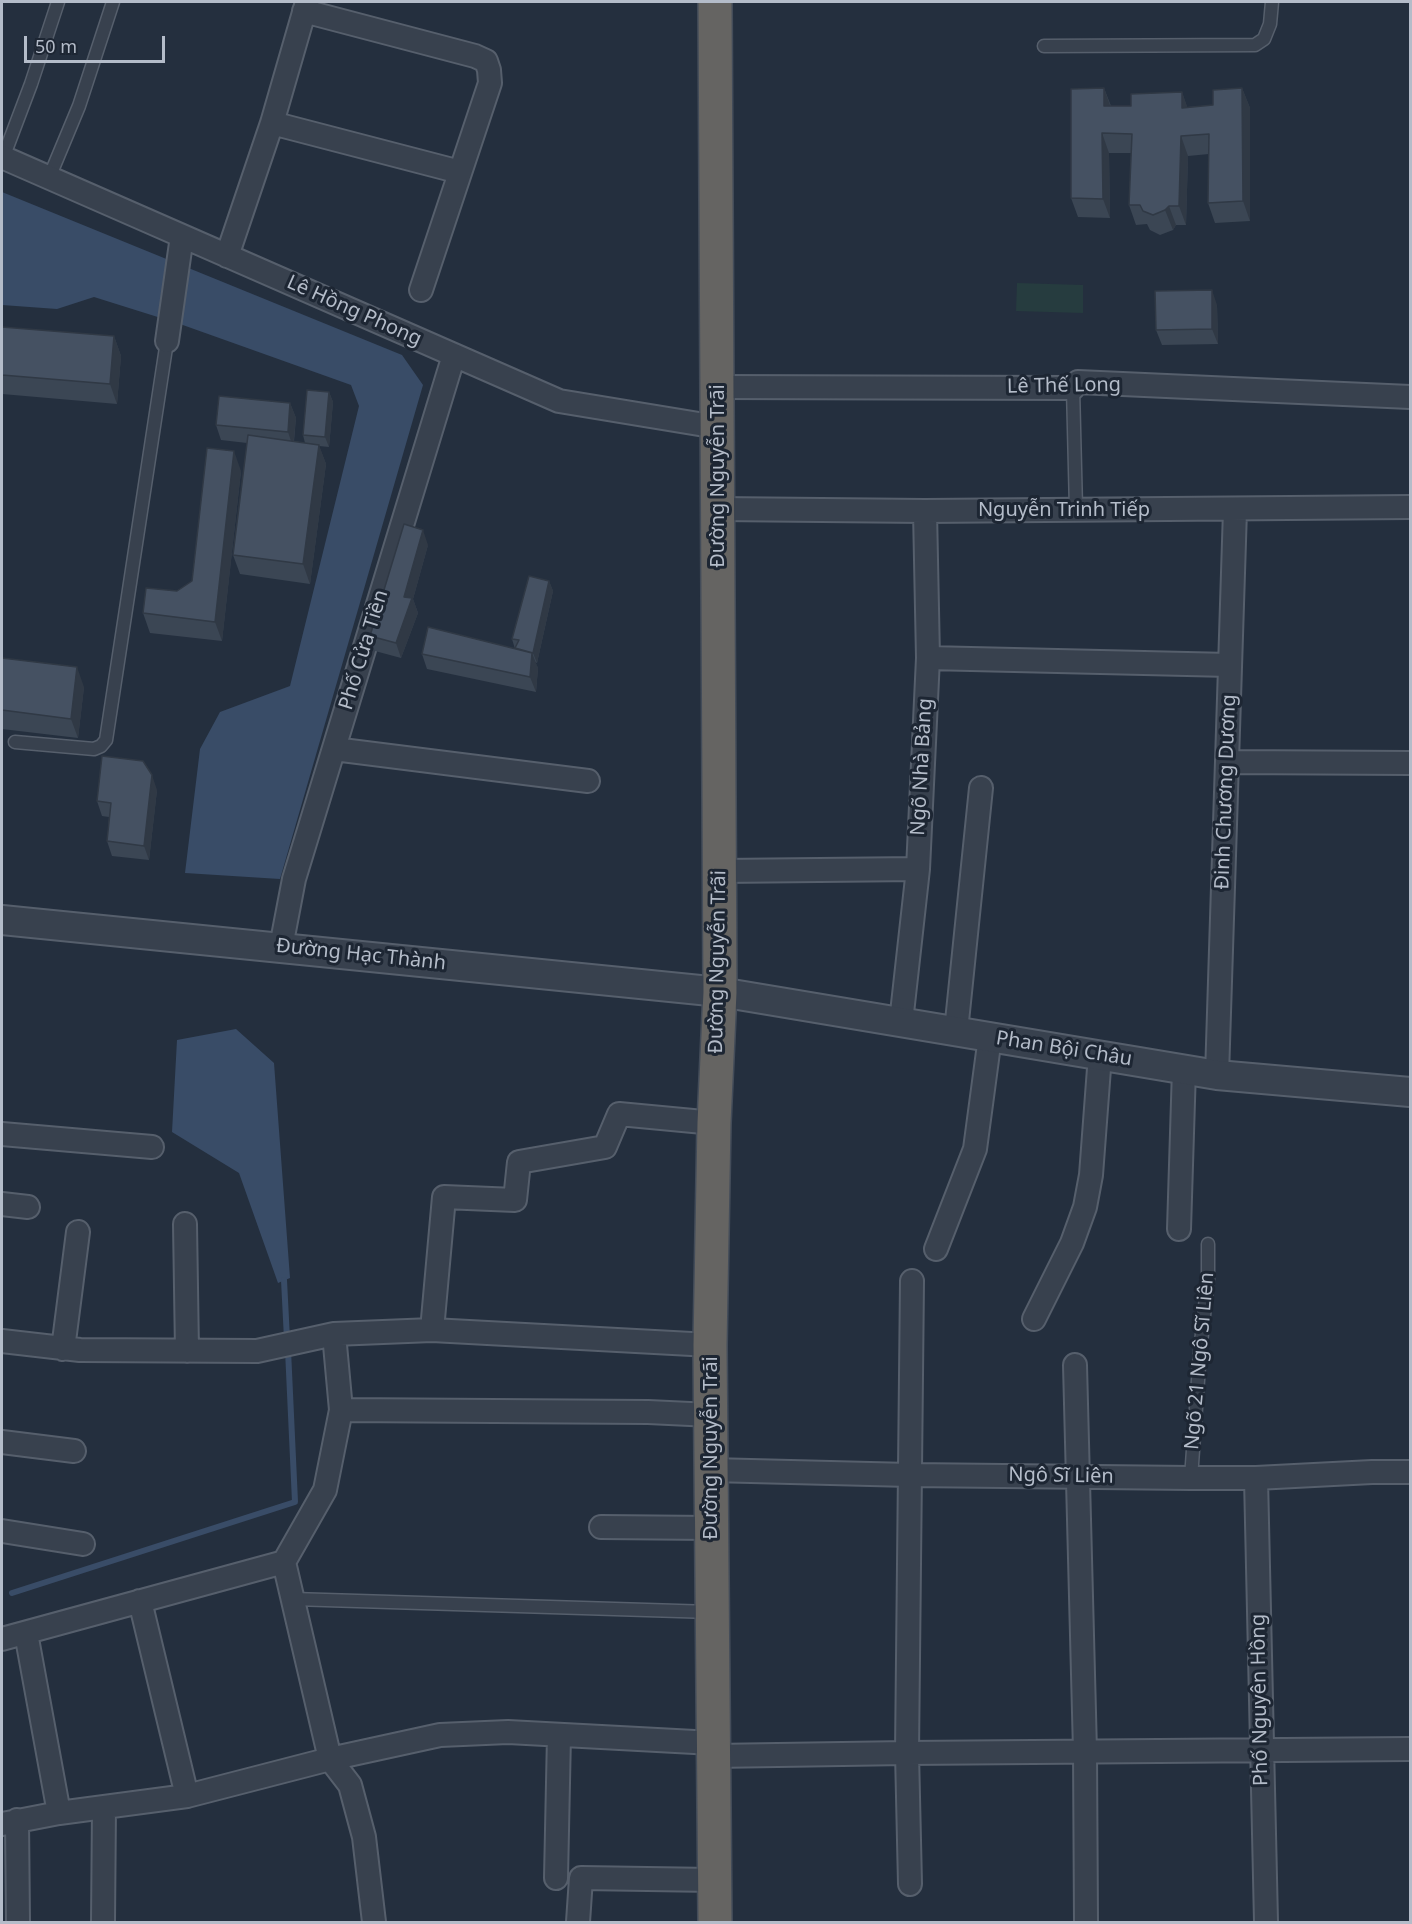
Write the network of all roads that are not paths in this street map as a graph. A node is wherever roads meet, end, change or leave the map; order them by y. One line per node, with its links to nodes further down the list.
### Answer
1 (58, 2): 8 (lane)
2 (113, 2): 10 (lane)
3 (716, 2): 16 (highway, Đường Nguyễn Trãi)
4 (1272, 2): 6 (lane)
5 (306, 6): 7 (street); 9 (street)
6 (1044, 46)
7 (272, 123): 9 (street); 12 (street)
8 (2, 158): 10 (street, Lê Hồng Phong)
9 (460, 172): 13 (street)
10 (49, 178): 11 (street, Lê Hồng Phong)
11 (182, 236): 12 (street, Lê Hồng Phong); 14 (street)
12 (227, 256): 15 (street, Lê Hồng Phong)
13 (421, 290)
14 (166, 341): 27 (lane)
15 (454, 355): 19 (street, Lê Hồng Phong); 28 (street, Phố Cửa Tiền)
16 (717, 387): 17 (street, Lê Thế Long); 19 (highway, Đường Nguyễn Trãi)
17 (1073, 388): 18 (street, Lê Thế Long); 22 (lane)
18 (1410, 397)
19 (717, 427): 21 (highway, Đường Nguyễn Trãi)
20 (1410, 507): 23 (street, Nguyễn Trinh Tiếp)
21 (718, 509): 24 (street, Nguyễn Trinh Tiếp); 34 (highway, Đường Nguyễn Trãi)
22 (1076, 509): 23 (street, Nguyễn Trinh Tiếp); 24 (street, Nguyễn Trinh Tiếp)
23 (1234, 510): 26 (street, Đinh Chương Dương)
24 (925, 512): 25 (street, Ngõ Nhà Bảng)
25 (928, 658): 26 (street); 33 (street, Ngõ Nhà Bảng)
26 (1230, 665): 29 (street, Đinh Chương Dương)
27 (15, 741)
28 (334, 749): 31 (street); 36 (street, Phố Cửa Tiền)
29 (1227, 762): 30 (street); 43 (street, Đinh Chương Dương)
30 (1410, 764)
31 (588, 781)
32 (981, 788): 39 (street)
33 (918, 869): 34 (street); 38 (street, Ngõ Nhà Bảng)
34 (720, 871): 37 (highway, Đường Nguyễn Trãi)
35 (2, 920): 36 (street, Đường Hạc Thành)
36 (281, 947): 37 (street, Đường Hạc Thành)
37 (720, 992): 38 (street, Phan Bội Châu); 45 (highway, Đường Nguyễn Trãi)
38 (901, 1022): 39 (street, Phan Bội Châu)
39 (956, 1031): 40 (street, Phan Bội Châu)
40 (990, 1037): 41 (street, Phan Bội Châu); 54 (street)
41 (1100, 1055): 42 (street, Phan Bội Châu); 56 (street)
42 (1184, 1069): 43 (street, Phan Bội Châu); 51 (street)
43 (1217, 1075): 44 (street, Phan Bội Châu)
44 (1410, 1092)
45 (714, 1123): 57 (street); 60 (highway, Đường Nguyễn Trãi)
46 (2, 1134): 47 (street)
47 (152, 1147)
48 (2, 1204): 49 (street)
49 (28, 1206)
50 (185, 1224): 62 (street)
51 (1179, 1229)
52 (78, 1232): 61 (street)
53 (1208, 1244): 72 (lane, Ngõ 21 Ngô Sĩ Liên)
54 (936, 1249)
55 (912, 1281): 70 (street)
56 (1034, 1319)
57 (432, 1330): 58 (street); 60 (street)
58 (334, 1334): 62 (street); 64 (street)
59 (2, 1341): 61 (street)
60 (710, 1345): 65 (highway, Đường Nguyễn Trãi)
61 (63, 1348): 62 (street)
62 (187, 1351)
63 (1075, 1365): 71 (street)
64 (341, 1410): 65 (street); 78 (street)
65 (711, 1415): 68 (highway, Đường Nguyễn Trãi)
66 (2, 1442): 67 (street)
67 (74, 1451)
68 (711, 1470): 70 (street, Ngô Sĩ Liên); 75 (highway, Đường Nguyễn Trãi)
69 (1410, 1472): 73 (street, Ngô Sĩ Liên)
70 (910, 1475): 71 (street, Ngô Sĩ Liên); 89 (street)
71 (1078, 1476): 72 (street, Ngô Sĩ Liên); 88 (street)
72 (1191, 1478): 73 (street, Ngô Sĩ Liên)
73 (1256, 1478): 87 (street, Phố Nguyên Hồng)
74 (601, 1527): 75 (street)
75 (711, 1528): 81 (highway, Đường Nguyễn Trãi)
76 (2, 1531): 77 (street)
77 (82, 1544)
78 (284, 1562): 79 (street); 80 (street)
79 (293, 1599): 81 (lane); 90 (street)
80 (140, 1601): 82 (street); 91 (street)
81 (712, 1612): 86 (highway, Đường Nguyễn Trãi)
82 (26, 1633): 83 (street); 93 (street)
83 (2, 1638)
84 (559, 1735): 86 (street); 90 (street); 95 (street)
85 (1410, 1749): 87 (street)
86 (713, 1750): 89 (street); 96 (highway, Đường Nguyễn Trãi)
87 (1261, 1750): 88 (street); 104 (street, Phố Nguyên Hồng)
88 (1085, 1751): 89 (street); 103 (street)
89 (908, 1753): 97 (street)
90 (330, 1758): 91 (street); 100 (street)
91 (187, 1796): 92 (street)
92 (104, 1807): 93 (street); 99 (street)
93 (59, 1813): 94 (street)
94 (9, 1822): 98 (street)
95 (556, 1878)
96 (714, 1880): 101 (street); 102 (highway, Đường Nguyễn Trãi)
97 (910, 1884)
98 (18, 1923)
99 (103, 1923)
100 (374, 1923)
101 (578, 1923)
102 (715, 1923)
103 (1086, 1923)
104 (1266, 1923)

